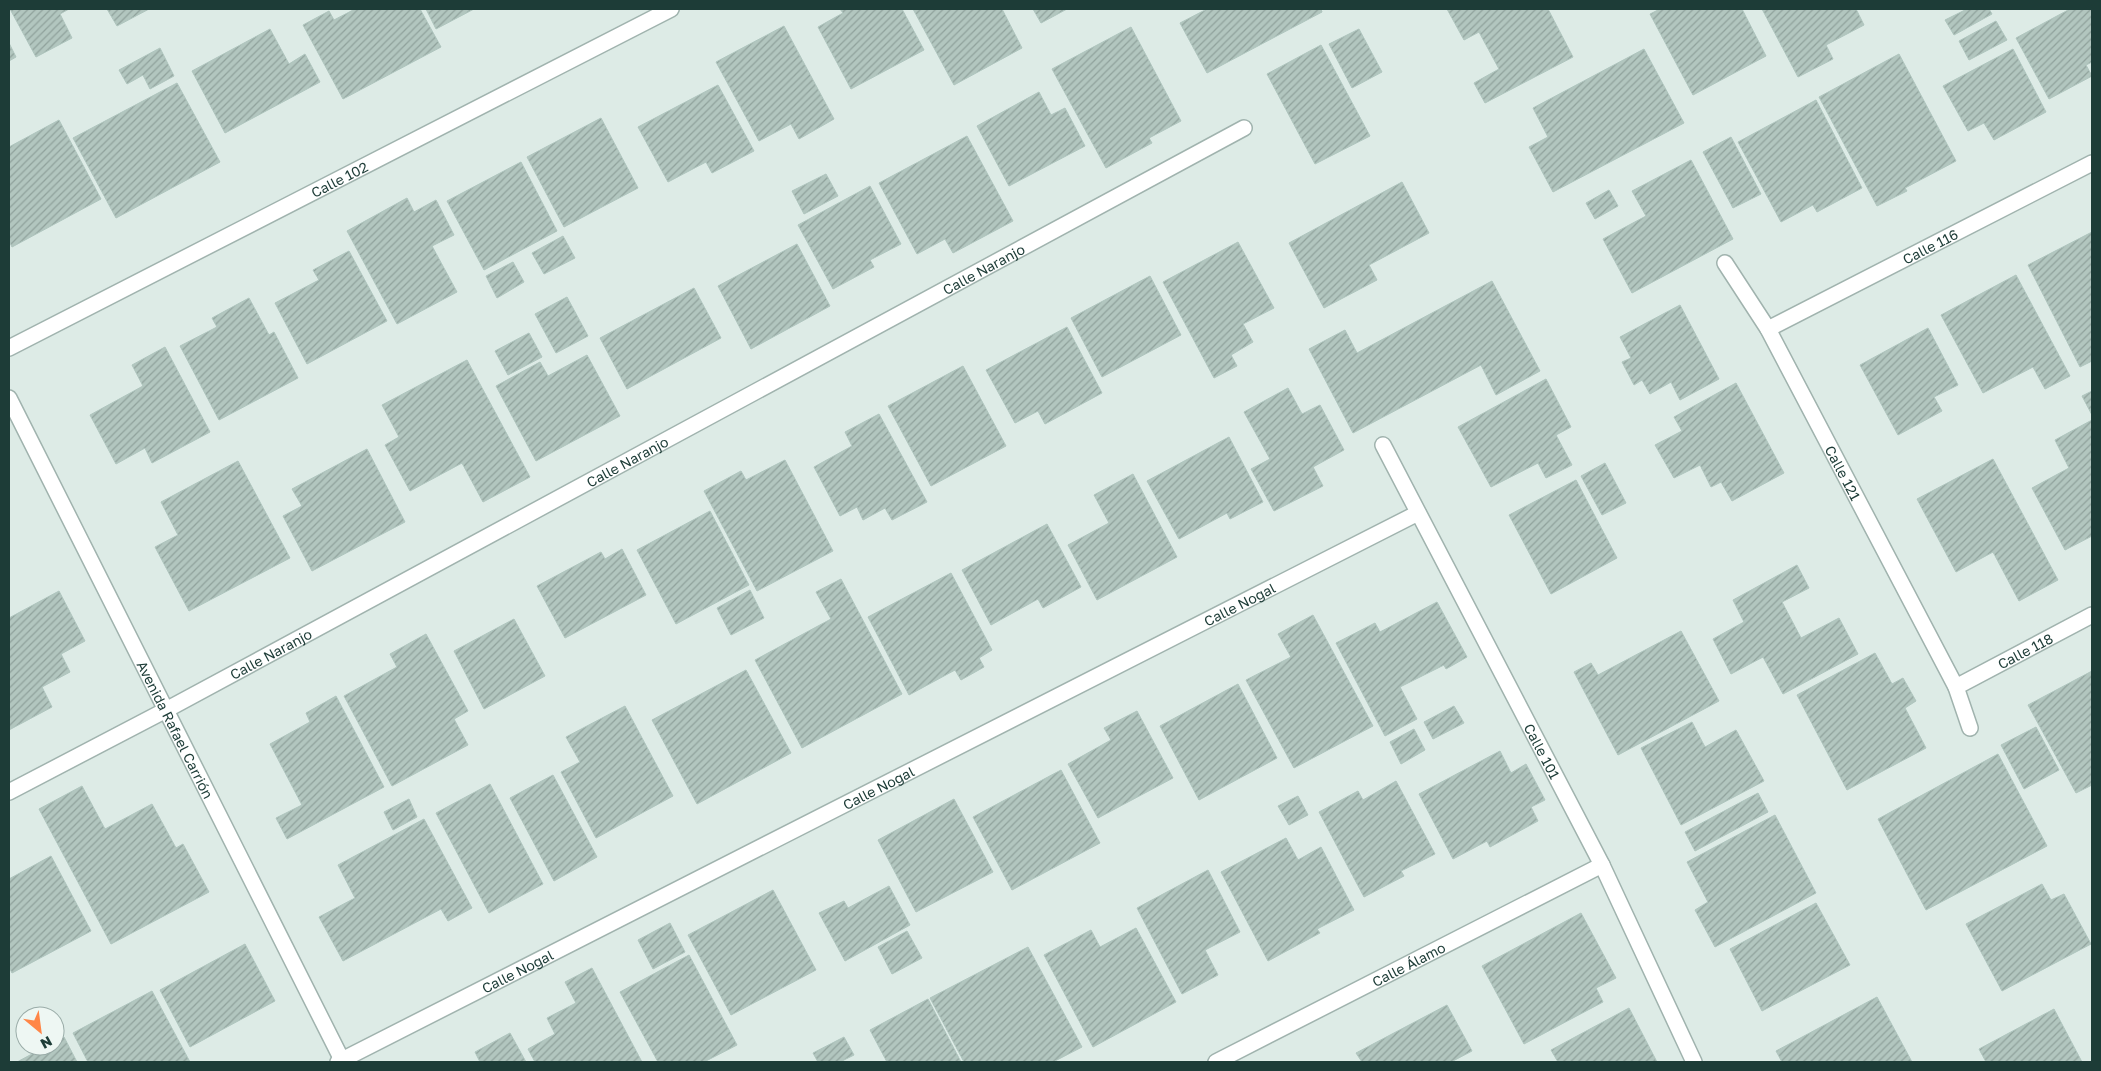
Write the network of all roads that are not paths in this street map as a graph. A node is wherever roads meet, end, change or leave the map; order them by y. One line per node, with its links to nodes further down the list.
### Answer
1 (671, 9): 6 (street, Calle 102)
2 (1244, 128): 12 (street, Calle Naranjo)
3 (2092, 163): 5 (street, Calle 116)
4 (1725, 263): 5 (street, Calle 121)
5 (1768, 329): 11 (street, Calle 121)
6 (9, 348)
7 (9, 398): 12 (street, Avenida Rafael Carrión)
8 (1382, 445): 9 (street, Calle 101)
9 (1418, 513): 15 (street, Calle 101); 16 (street, Calle Nogal)
10 (2092, 615): 11 (street, Calle 118)
11 (1956, 687): 13 (street, Calle 121)
12 (166, 710): 14 (street, Calle Naranjo); 16 (street, Avenida Rafael Carrión)
13 (1970, 728)
14 (9, 792)
15 (1602, 865): 17 (street, Calle Álamo); 18 (street, Calle 101)
16 (341, 1062)
17 (1216, 1062)
18 (1694, 1062)

